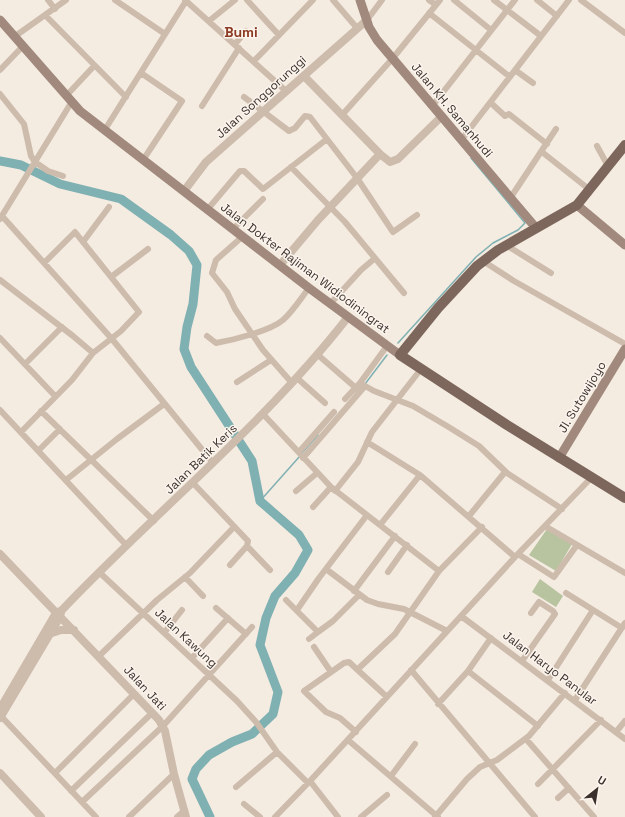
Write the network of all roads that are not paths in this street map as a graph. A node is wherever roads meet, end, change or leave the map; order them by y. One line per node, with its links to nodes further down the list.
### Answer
1 (48, 0): 19 (street)
2 (66, 0): 19 (street)
3 (115, 0): 30 (street)
4 (235, 0): 25 (street)
5 (247, 0): 31 (street)
6 (313, 0): 31 (street)
7 (333, 0): 26 (street)
8 (360, 0): 26 (main road, Jalan KH. Samanhudi)
9 (382, 0): 26 (street)
10 (430, 0): 18 (street)
11 (454, 0): 27 (street)
12 (494, 0): 20 (street)
13 (515, 0): 20 (street)
14 (537, 0): 23 (street)
15 (569, 0): 23 (street)
16 (581, 0): 29 (street)
17 (186, 1): 25 (street); 30 (street)
18 (438, 2): 21 (street)
19 (55, 9): 22 (street)
20 (507, 10): 27 (street); 32 (street)
21 (429, 13): 36 (street); 37 (street)
22 (45, 16): 33 (street); 39 (street)
23 (557, 16): 32 (street)
24 (0, 20): 33 (main road, Jalan Dokter Rajiman Widiodiningrat)
25 (209, 21): 35 (street)
26 (362, 25): 37 (main road, Jalan KH. Samanhudi); 43 (street, Jalan Songgorunggi)
27 (491, 30): 36 (street)
28 (246, 31): 35 (street)
29 (625, 33)
30 (165, 34): 42 (street)
31 (278, 34): 38 (street)
32 (541, 36): 41 (street)
33 (14, 37): 34 (main road, Jalan Dokter Rajiman Widiodiningrat)
34 (23, 46): 40 (street); 50 (main road, Jalan Dokter Rajiman Widiodiningrat)
35 (237, 46): 38 (street); 53 (street)
36 (475, 50): 44 (street); 52 (street)
37 (391, 60): 52 (main road, Jalan KH. Samanhudi); 55 (street)
38 (254, 61): 46 (street)
39 (94, 66): 48 (street); 50 (street)
40 (0, 70)
41 (515, 70): 44 (street); 45 (street)
42 (141, 73): 48 (street); 66 (street)
43 (304, 76): 46 (street, Jalan Songgorunggi); 55 (street)
44 (510, 77): 51 (street)
45 (533, 83)
46 (286, 91): 54 (street, Jalan Songgorunggi)
47 (0, 94): 67 (street)
48 (126, 97): 58 (street)
49 (244, 97): 54 (street)
50 (69, 100): 58 (main road, Jalan Dokter Rajiman Widiodiningrat); 67 (street)
51 (491, 103): 60 (street); 61 (street)
52 (433, 105): 56 (main road, Jalan KH. Samanhudi)
53 (202, 106)
54 (264, 112): 59 (street); 73 (street, Jalan Songgorunggi)
55 (342, 115): 65 (street)
56 (441, 117): 60 (main road, Jalan KH. Samanhudi); 65 (street)
57 (556, 130): 61 (street)
58 (104, 131): 66 (main road, Jalan Dokter Rajiman Widiodiningrat)
59 (327, 139): 69 (street); 71 (street)
60 (462, 139): 74 (main road, Jalan KH. Samanhudi)
61 (547, 144): 64 (street)
62 (625, 145): 68 (main road)
63 (597, 146): 68 (street)
64 (542, 152): 72 (street); 74 (street)
65 (380, 154): 71 (street)
66 (143, 160): 73 (main road, Jalan Dokter Rajiman Widiodiningrat)
67 (34, 164): 70 (street); 81 (street)
68 (608, 166): 72 (main road)
69 (291, 167): 79 (street); 80 (street)
70 (63, 176)
71 (357, 178): 79 (street); 82 (street)
72 (590, 190): 76 (main road)
73 (184, 191): 80 (main road, Jalan Dokter Rajiman Widiodiningrat)
74 (510, 197): 83 (main road, Jalan KH. Samanhudi)
75 (263, 199): 84 (street)
76 (577, 205): 83 (main road); 88 (main road)
77 (0, 206): 81 (street)
78 (109, 207): 86 (street)
79 (330, 208): 90 (street); 93 (street)
80 (207, 210): 84 (main road, Jalan Dokter Rajiman Widiodiningrat)
81 (2, 215): 92 (street)
82 (417, 215)
83 (536, 228): 87 (main road)
84 (232, 230): 85 (main road, Jalan Dokter Rajiman Widiodiningrat)
85 (242, 236): 93 (main road, Jalan Dokter Rajiman Widiodiningrat); 102 (street)
86 (83, 242): 92 (street); 95 (street)
87 (506, 244): 91 (main road); 94 (street)
88 (625, 245)
89 (148, 249): 95 (street)
90 (374, 259): 98 (street); 99 (street)
91 (483, 261): 106 (street); 111 (main road)
92 (44, 263): 105 (street)
93 (280, 265): 97 (main road, Jalan Dokter Rajiman Widiodiningrat)
94 (551, 273)
95 (111, 277): 105 (street)
96 (0, 280): 101 (street)
97 (309, 288): 99 (main road, Jalan Dokter Rajiman Widiodiningrat); 102 (street)
98 (404, 293)
99 (330, 304): 100 (main road, Jalan Dokter Rajiman Widiodiningrat)
100 (348, 317): 107 (main road, Jalan Dokter Rajiman Widiodiningrat); 110 (street, Jalan Batik Keris)
101 (62, 327): 109 (street); 113 (street)
102 (253, 333): 103 (street); 112 (street)
103 (207, 336)
104 (0, 338): 113 (street)
105 (112, 339): 109 (street); 122 (street)
106 (625, 344)
107 (387, 346): 111 (main road, Jalan Dokter Rajiman Widiodiningrat); 117 (street)
108 (625, 349): 132 (main road, Jl. Sutowijoyo)
109 (93, 353): 118 (street)
110 (318, 355): 115 (street, Jalan Batik Keris); 117 (street)
111 (400, 355): 114 (main road, Jalan Dokter Rajiman Widiodiningrat)
112 (272, 360): 115 (street); 116 (street)
113 (25, 364): 118 (street)
114 (421, 369): 120 (street); 132 (main road, Jalan Dokter Rajiman Widiodiningrat)
115 (295, 380): 121 (street); 126 (street, Jalan Batik Keris)
116 (237, 382)
117 (362, 386): 119 (street); 120 (street); 131 (street)
118 (55, 396): 124 (street)
119 (345, 400)
120 (398, 400): 129 (street); 136 (street)
121 (325, 403)
122 (164, 404): 133 (street); 134 (street)
123 (0, 410): 128 (street)
124 (42, 411): 127 (street); 128 (street)
125 (334, 412): 131 (street)
126 (263, 414): 131 (street); 134 (street, Jalan Batik Keris)
127 (60, 429): 130 (street); 133 (street)
128 (21, 432): 130 (street)
129 (367, 442): 137 (street); 141 (street)
130 (38, 452): 139 (street)
131 (301, 455): 135 (street)
132 (559, 458): 138 (main road, Jalan Dokter Rajiman Widiodiningrat)
133 (91, 459): 139 (street); 148 (street)
134 (213, 463): 140 (street, Jalan Batik Keris)
135 (317, 472): 141 (street); 142 (street)
136 (505, 472): 145 (street); 147 (street)
137 (420, 475): 147 (street); 149 (street)
138 (590, 478): 143 (main road, Jalan Dokter Rajiman Widiodiningrat); 145 (street)
139 (66, 480): 156 (street)
140 (193, 483): 148 (street, Jalan Batik Keris); 151 (street)
141 (333, 489): 144 (street); 146 (street)
142 (296, 492)
143 (625, 498)
144 (313, 507)
145 (562, 509): 150 (street)
146 (367, 516): 149 (street); 161 (street)
147 (469, 516): 152 (street)
148 (154, 521): 156 (street, Jalan Batik Keris)
149 (380, 525): 153 (street)
150 (545, 526): 155 (street); 159 (street)
151 (234, 527): 157 (street); 167 (street)
152 (482, 527): 159 (street); 163 (street)
153 (394, 536): 154 (street); 168 (street)
154 (407, 545): 163 (street); 165 (street)
155 (577, 545): 159 (street); 166 (street)
156 (127, 546): 164 (street, Jalan Batik Keris)
157 (247, 546): 160 (street); 162 (street)
158 (0, 554): 179 (street, Jalan Jati)
159 (516, 556): 181 (street)
160 (230, 565)
161 (326, 568): 168 (street); 175 (street)
162 (270, 570)
163 (439, 571): 178 (street)
164 (99, 572): 177 (street, Jalan Kawung); 179 (street, Jalan Batik Keris)
165 (388, 572)
166 (625, 573)
167 (185, 577): 171 (street); 177 (street)
168 (354, 591): 170 (street)
169 (566, 593): 176 (street)
170 (359, 595): 178 (street); 188 (street)
171 (203, 596)
172 (286, 600): 175 (street)
173 (216, 608): 182 (street)
174 (182, 610): 187 (street)
175 (297, 610): 188 (street)
176 (593, 610): 183 (street); 203 (street)
177 (143, 612): 187 (street, Jalan Kawung); 195 (street)
178 (411, 612): 186 (street); 198 (street)
179 (59, 613): 185 (street, Jalan Jati); 189 (street); 194 (street)
180 (531, 613): 197 (street)
181 (461, 616): 186 (street); 191 (street, Jalan Haryo Panular)
182 (228, 618): 190 (street); 196 (street)
183 (623, 626): 207 (street)
184 (252, 627): 190 (street)
185 (74, 630): 189 (street); 195 (street, Jalan Jati)
186 (447, 631): 199 (street)
187 (164, 632): 196 (street, Jalan Kawung)
188 (318, 632): 192 (street)
189 (52, 633): 194 (street)
190 (246, 634): 202 (street)
191 (491, 638): 197 (street, Jalan Haryo Panular); 200 (street)
192 (308, 639)
193 (314, 647): 201 (street)
194 (34, 656): 210 (street)
195 (99, 656): 205 (street, Jalan Jati)
196 (192, 658): 202 (street, Jalan Kawung)
197 (522, 661): 203 (street, Jalan Haryo Panular)
198 (358, 669): 201 (street); 206 (street)
199 (411, 670): 206 (street); 208 (street)
200 (468, 671): 208 (street); 214 (street)
201 (331, 672): 215 (street)
202 (210, 675): 213 (street); 221 (street, Jalan Kawung)
203 (548, 680): 204 (street, Jalan Haryo Panular)
204 (565, 693): 207 (street, Jalan Haryo Panular); 214 (street)
205 (134, 694): 209 (street, Jalan Jati); 225 (street)
206 (387, 697): 215 (street)
207 (575, 700): 211 (street, Jalan Haryo Panular)
208 (438, 704): 222 (street)
209 (152, 713): 213 (street, Jalan Jati); 232 (street)
210 (1, 715): 225 (street)
211 (601, 720): 216 (street, Jalan Haryo Panular); 223 (street)
212 (625, 721): 216 (street)
213 (163, 726): 226 (street, Jalan Jati); 235 (street)
214 (538, 726): 217 (street)
215 (356, 732): 219 (street)
216 (616, 732): 218 (street, Jalan Haryo Panular)
217 (526, 739): 222 (street); 223 (street)
218 (625, 739)
219 (348, 740): 227 (street); 228 (street)
220 (415, 744): 227 (street)
221 (277, 752): 228 (street, Jalan Kawung); 230 (street)
222 (489, 764): 238 (street); 247 (street)
223 (553, 770): 229 (street); 231 (street)
224 (0, 773): 239 (street)
225 (55, 773): 232 (street)
226 (174, 774): 237 (street, Jalan Jati); 241 (street)
227 (391, 776): 238 (street)
228 (309, 782): 244 (street); 245 (street, Jalan Kawung)
229 (538, 784)
230 (236, 787)
231 (569, 788): 234 (street); 248 (street)
232 (71, 791): 235 (street)
233 (387, 796): 246 (street)
234 (558, 798)
235 (82, 802): 240 (street)
236 (244, 804): 243 (street)
237 (185, 814): 242 (street)
238 (437, 816)
239 (41, 817)
240 (96, 817)
241 (129, 817)
242 (177, 817)
243 (260, 817)
244 (275, 817)
245 (338, 817)
246 (361, 817)
247 (535, 817)
248 (594, 817)

